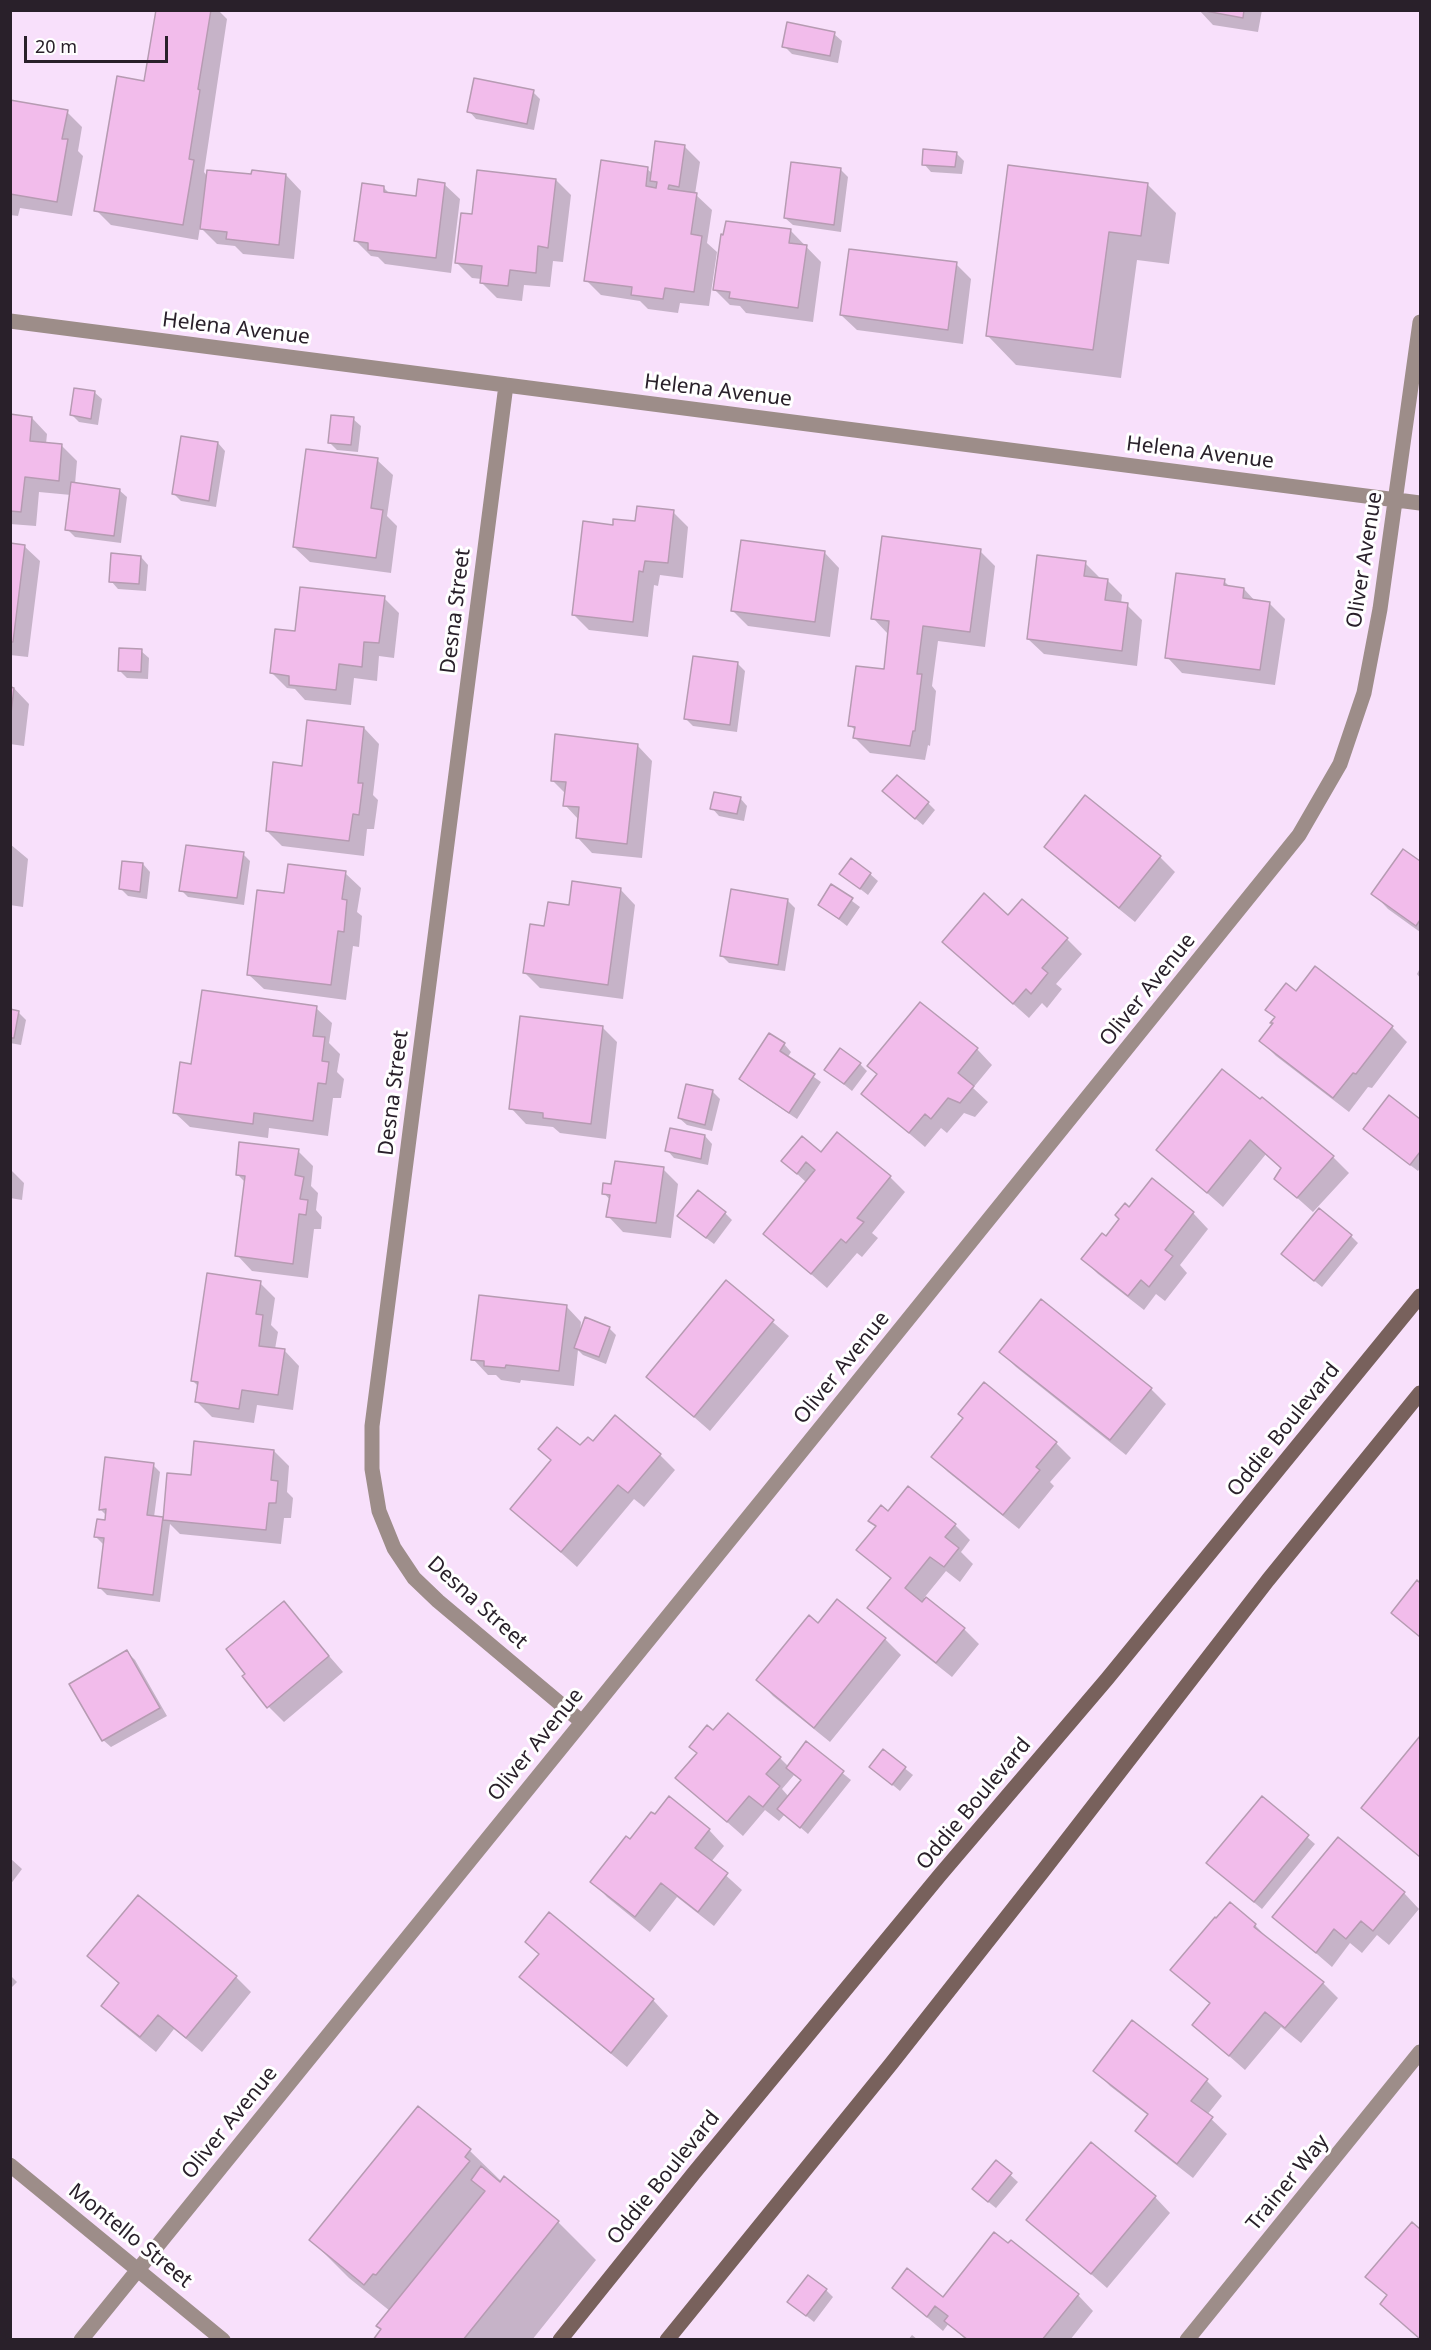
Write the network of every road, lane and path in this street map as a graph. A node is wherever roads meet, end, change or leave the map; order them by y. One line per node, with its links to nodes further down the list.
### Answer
1 (10, 321): 3 (street, Helena Avenue)
2 (1420, 322): 4 (street, Oliver Avenue)
3 (506, 385): 4 (street, Helena Avenue); 8 (street, Desna Street)
4 (1395, 500): 5 (street, Helena Avenue); 8 (street, Oliver Avenue)
5 (1420, 503)
6 (1420, 1296): 14 (main road, Oddie Boulevard)
7 (1420, 1393): 15 (main road)
8 (582, 1722): 11 (street, Oliver Avenue)
9 (1420, 2052): 16 (street, Trainer Way)
10 (10, 2165): 11 (street, Montello Street)
11 (139, 2268): 12 (street, Oliver Avenue); 13 (street, Montello Street)
12 (81, 2340)
13 (223, 2340)
14 (560, 2340)
15 (667, 2340)
16 (1187, 2340)

